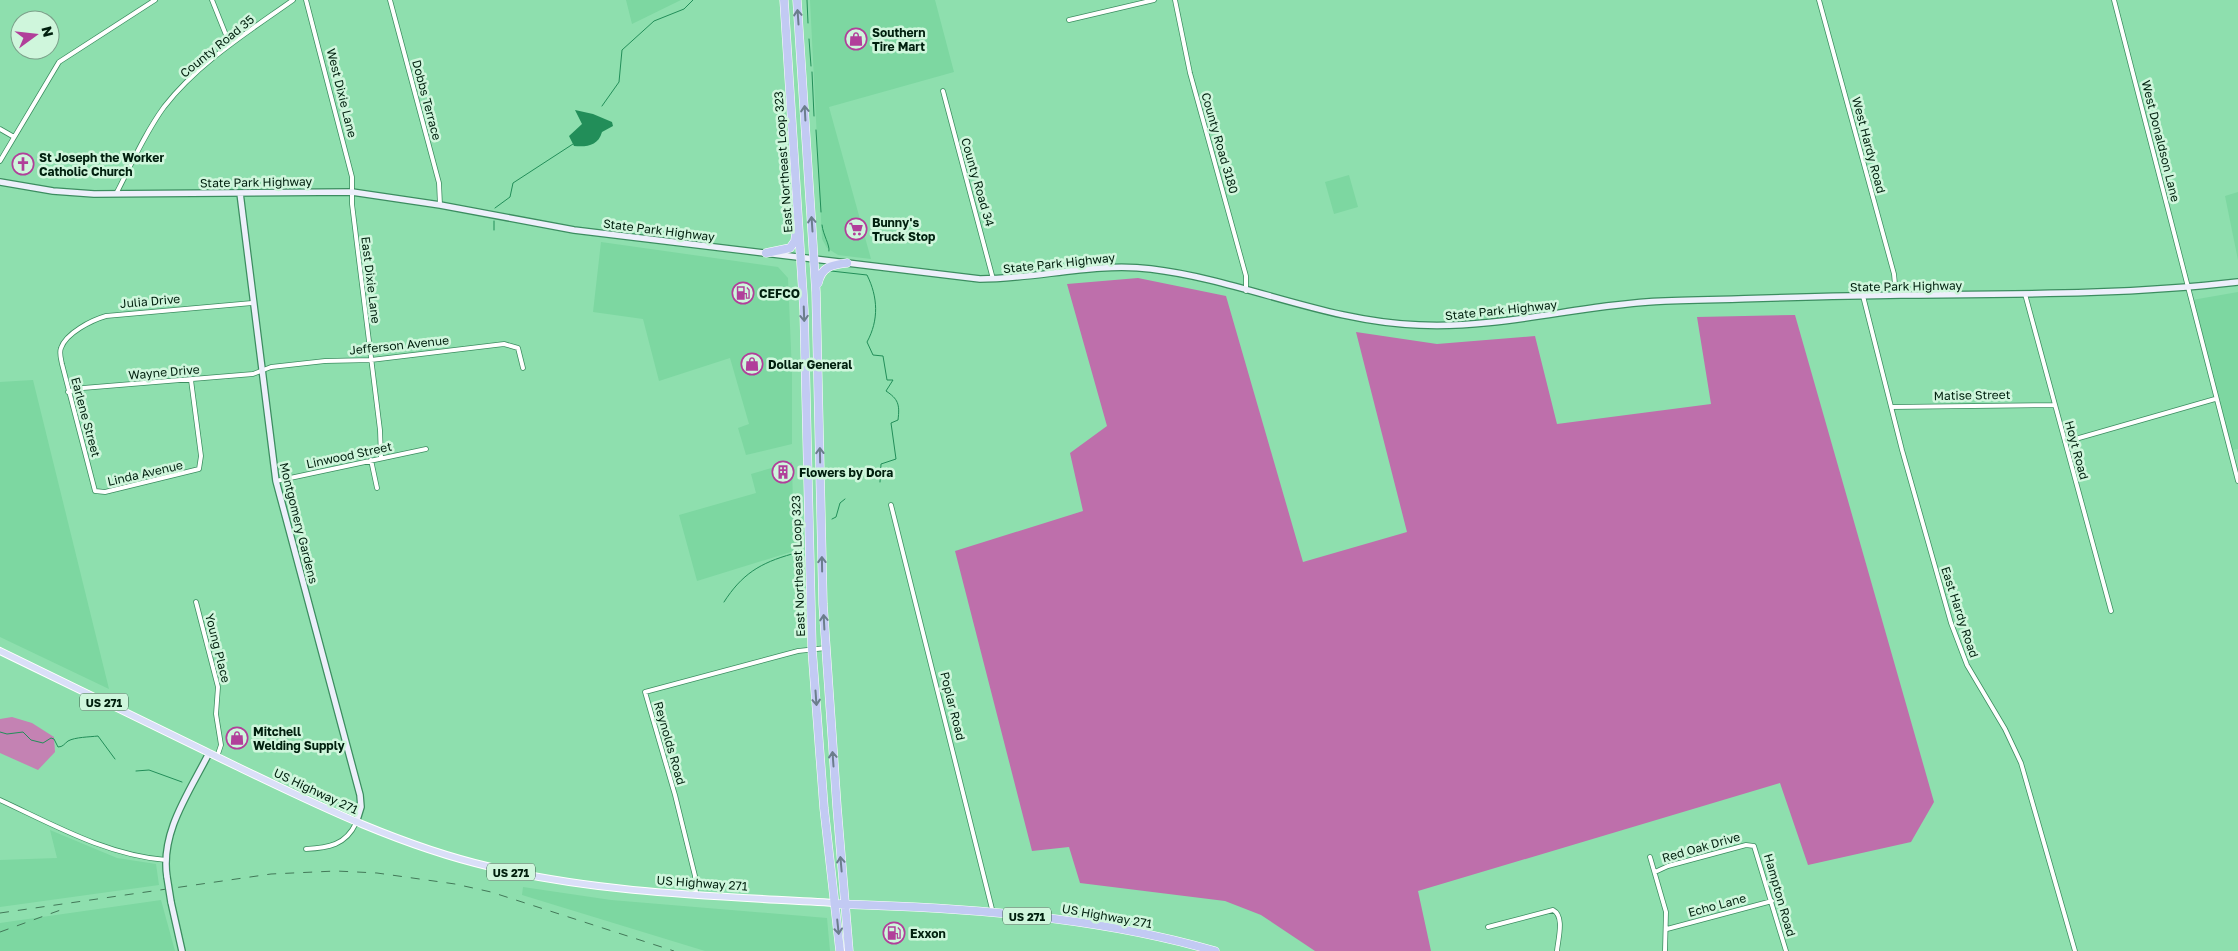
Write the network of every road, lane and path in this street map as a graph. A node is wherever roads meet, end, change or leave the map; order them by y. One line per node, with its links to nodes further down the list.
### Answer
1 (155, 0): 18 (street)
2 (212, 0): 15 (street)
3 (293, 0): 15 (street, County Road 35)
4 (306, 0): 23 (street, West Dixie Lane)
5 (390, 0): 26 (street, Dobbs Terrace)
6 (784, 0): 14 (highway, East Northeast Loop 323)
7 (797, 0): 13 (highway, East Northeast Loop 323, one-way to 7)
8 (1154, 0): 12 (street)
9 (1174, 0): 35 (street, County Road 3180)
10 (1819, 0): 38 (street, West Hardy Road)
11 (2114, 0): 34 (street, West Donaldson Lane)
12 (1069, 20)
13 (800, 34): 14 (highway); 20 (highway, East Northeast Loop 323, one-way to 13)
14 (787, 35): 19 (highway, East Northeast Loop 323)
15 (230, 45): 25 (street, County Road 35)
16 (943, 91): 32 (street, County Road 34)
17 (0, 128): 18 (street)
18 (14, 137): 21 (street)
19 (794, 161): 20 (highway); 27 (highway, East Northeast Loop 323)
20 (808, 161): 30 (highway, East Northeast Loop 323, one-way to 20)
21 (0, 162)
22 (0, 182): 25 (main road, State Park Highway)
23 (352, 192): 24 (main road, State Park Highway); 26 (main road, State Park Highway); 42 (street, East Dixie Lane)
24 (240, 193): 25 (main road, State Park Highway); 40 (main road, Montgomery Gardens)
25 (116, 194)
26 (440, 205): 28 (main road, State Park Highway)
27 (798, 216): 28 (highway); 29 (highway, East Northeast Loop 323)
28 (766, 253): 29 (main road, State Park Highway)
29 (801, 257): 30 (main road, State Park Highway); 43 (highway, East Northeast Loop 323, one-way to 43)
30 (814, 258): 31 (main road, State Park Highway); 36 (highway, East Northeast Loop 323)
31 (847, 263): 32 (main road, State Park Highway); 36 (highway)
32 (993, 279): 35 (main road, State Park Highway)
33 (2238, 282): 34 (main road, State Park Highway)
34 (2187, 287): 37 (main road, State Park Highway); 49 (street, West Donaldson Lane)
35 (1246, 291): 39 (main road, State Park Highway)
36 (816, 292): 44 (highway, East Northeast Loop 323)
37 (2025, 294): 38 (main road, State Park Highway); 50 (street, Hoyt Road)
38 (1896, 295): 39 (main road, State Park Highway)
39 (1863, 296): 51 (street, East Hardy Road)
40 (252, 303): 41 (street, Julia Drive); 46 (main road, Montgomery Gardens)
41 (61, 348): 48 (street, Earlene Street)
42 (371, 360): 45 (street, Jefferson Avenue); 46 (street, Jefferson Avenue); 54 (street, East Dixie Lane)
43 (805, 360): 44 (highway); 60 (highway, East Northeast Loop 323)
44 (818, 360): 61 (highway, East Northeast Loop 323, one-way to 44)
45 (523, 368)
46 (262, 372): 47 (street, Wayne Drive); 57 (main road, Montgomery Gardens)
47 (191, 380): 48 (street, Wayne Drive); 59 (street, Linda Avenue)
48 (68, 392): 59 (street, Earlene Street)
49 (2215, 399): 52 (street); 56 (street, West Donaldson Lane)
50 (2054, 405): 51 (street, Matise Street); 52 (street, Hoyt Road)
51 (1891, 407): 97 (street, East Hardy Road)
52 (2065, 442): 66 (street, Hoyt Road)
53 (426, 449): 54 (street, Linwood Street)
54 (381, 458): 55 (street, Linwood Street)
55 (371, 460): 57 (street, Linwood Street); 58 (street)
56 (2238, 481)
57 (276, 482): 77 (main road, Montgomery Gardens)
58 (376, 488)
59 (95, 491)
60 (807, 503): 61 (highway); 64 (highway, East Northeast Loop 323)
61 (820, 503): 65 (highway, East Northeast Loop 323, one-way to 61)
62 (891, 506): 87 (street, Poplar Road)
63 (196, 602): 73 (street, Young Place)
64 (810, 604): 65 (highway); 68 (highway, East Northeast Loop 323)
65 (823, 604): 67 (highway, East Northeast Loop 323, one-way to 65)
66 (2111, 611)
67 (826, 648): 68 (street, Reynolds Road); 70 (highway, East Northeast Loop 323)
68 (812, 649): 71 (highway, East Northeast Loop 323, one-way to 71); 83 (street, Reynolds Road)
69 (0, 651): 72 (main road, US 271)
70 (831, 734): 71 (highway); 75 (highway, East Northeast Loop 323, one-way to 70)
71 (818, 735): 76 (highway, East Northeast Loop 323)
72 (209, 753): 73 (main road, US Highway 271 / US 271); 81 (main road)
73 (217, 757): 77 (main road, US Highway 271 / US 271)
74 (0, 800): 81 (street)
75 (837, 807): 76 (highway); 86 (highway, East Northeast Loop 323, one-way to 75)
76 (824, 808): 85 (highway, East Northeast Loop 323)
77 (356, 823): 79 (street); 83 (main road, US Highway 271 / US 271)
78 (1754, 846): 82 (street, Red Oak Drive); 84 (street, Hampton Road)
79 (306, 849)
80 (1650, 857): 82 (street)
81 (166, 860): 90 (main road, bridge)
82 (1655, 872): 89 (street)
83 (696, 894): 85 (main road, US Highway 271 / US 271)
84 (1772, 901): 89 (street, Echo Lane); 96 (street, Hampton Road)
85 (835, 903): 86 (highway, US Highway 271 / US 271); 91 (highway, East Northeast Loop 323, one-way to 91)
86 (844, 904): 87 (highway, US Highway 271 / US 271); 92 (highway, East Northeast Loop 323)
87 (993, 913): 93 (highway, US Highway 271 / US 271)
88 (1488, 927): 94 (street)
89 (1667, 929): 95 (street)
90 (182, 951)
91 (840, 951)
92 (849, 951)
93 (1215, 951)
94 (1557, 951)
95 (1665, 951)
96 (1786, 951)
97 (2075, 951)

